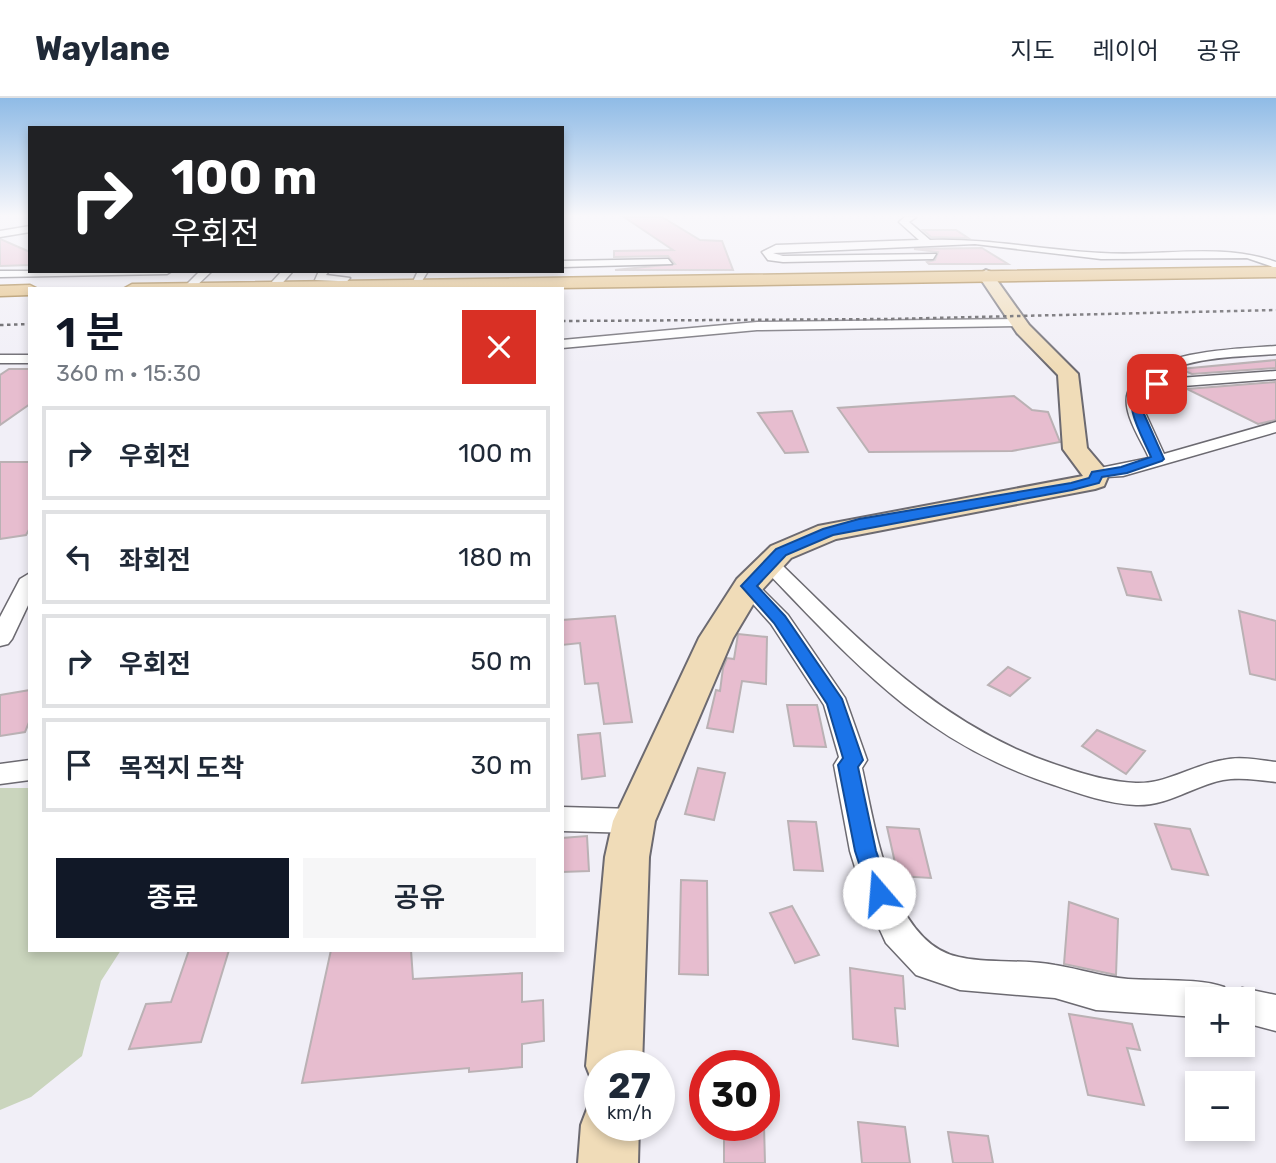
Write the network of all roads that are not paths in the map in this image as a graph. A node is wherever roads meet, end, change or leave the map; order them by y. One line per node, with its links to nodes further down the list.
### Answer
1 (954, 267): 8 (street)
2 (1276, 272): 8 (main road)
3 (56, 273): 7 (street)
4 (205, 273): 13 (street)
5 (286, 273): 12 (street)
6 (323, 273): 11 (street)
7 (0, 274)
8 (971, 275): 9 (main road); 17 (main road)
9 (555, 276): 10 (main road)
10 (419, 277): 11 (main road)
11 (341, 285): 12 (main road)
12 (274, 286): 14 (main road)
13 (188, 287)
14 (230, 287)
15 (28, 290): 16 (main road)
16 (0, 291)
17 (1018, 323): 18 (street); 27 (main road)
18 (564, 344)
19 (1276, 350): 24 (street)
20 (0, 359): 21 (street)
21 (25, 359): 22 (street)
22 (0, 370)
23 (1276, 375): 24 (street)
24 (1139, 385): 26 (street)
25 (1276, 427): 26 (street)
26 (1158, 459): 27 (street)
27 (1096, 474): 28 (main road)
28 (759, 575): 33 (street); 36 (main road); 37 (street)
29 (28, 582): 30 (street)
30 (6, 612): 31 (street)
31 (0, 639)
32 (28, 770): 34 (street)
33 (1276, 772)
34 (0, 774)
35 (564, 819): 36 (street)
36 (634, 821): 40 (main road)
37 (1185, 1000)
38 (1255, 1008): 39 (street)
39 (1276, 1013)
40 (615, 1050)
41 (609, 1141): 42 (main road)
42 (608, 1163)

